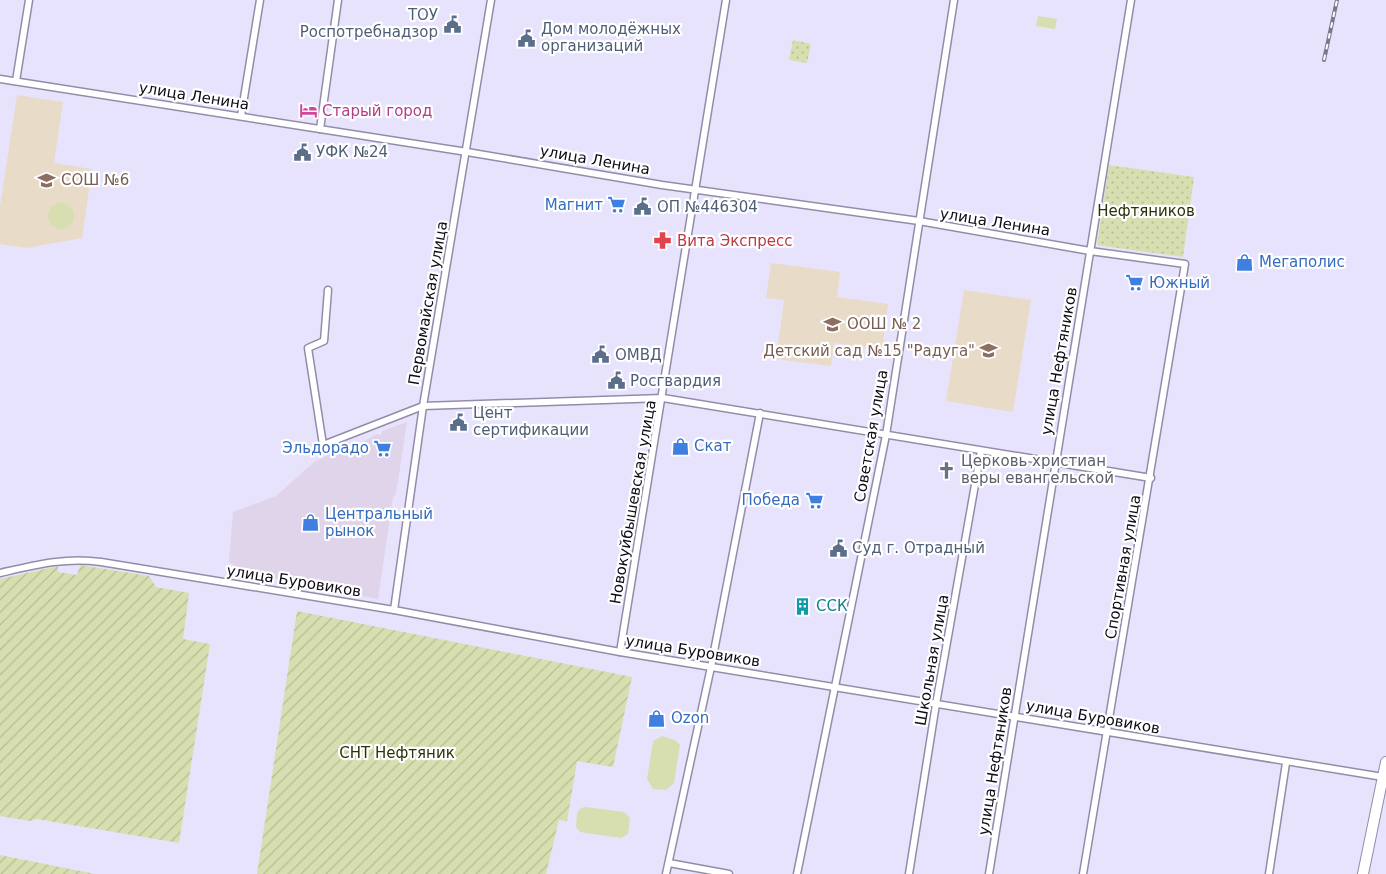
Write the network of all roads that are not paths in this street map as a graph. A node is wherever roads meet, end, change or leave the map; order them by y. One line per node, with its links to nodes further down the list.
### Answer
1 (29, 0): 9 (street)
2 (260, 0): 10 (street)
3 (338, 0): 11 (street)
4 (491, 0): 12 (street, Первомайская улица)
5 (726, 0): 13 (street, Новокуйбышевская улица)
6 (954, 0): 14 (street, Советская улица)
7 (1131, 0): 15 (street, улица Нефтяников)
8 (0, 79): 9 (street, улица Ленина)
9 (16, 81): 10 (street, улица Ленина)
10 (240, 116): 11 (street, улица Ленина)
11 (320, 128): 12 (street, улица Ленина)
12 (467, 152): 13 (street, улица Ленина); 19 (street, Первомайская улица)
13 (695, 189): 14 (street, улица Ленина); 18 (street, Новокуйбышевская улица)
14 (919, 221): 15 (street, улица Ленина); 21 (street, Советская улица)
15 (1090, 251): 16 (street, улица Ленина); 23 (street, улица Нефтяников)
16 (1185, 264): 24 (street, Спортивная улица)
17 (328, 290): 19 (street)
18 (663, 398): 19 (street); 20 (street); 27 (street, Новокуйбышевская улица)
19 (423, 406): 26 (street, Первомайская улица)
20 (760, 413): 21 (street); 28 (street)
21 (886, 434): 22 (street); 29 (street, Советская улица)
22 (981, 452): 23 (street); 30 (street, Школьная улица)
23 (1055, 463): 24 (street); 31 (street, улица Нефтяников)
24 (1151, 478): 32 (street, Спортивная улица)
25 (0, 573): 26 (street, улица Буровиков)
26 (394, 610): 27 (street, улица Буровиков)
27 (620, 652): 28 (street, улица Буровиков)
28 (711, 667): 29 (street, улица Буровиков); 36 (street)
29 (835, 687): 30 (street, улица Буровиков); 39 (street, Советская улица)
30 (936, 704): 31 (street, улица Буровиков); 40 (street, Школьная улица)
31 (1015, 716): 32 (street, улица Буровиков); 41 (street, улица Нефтяников)
32 (1107, 732): 33 (street, улица Буровиков); 42 (street, Спортивная улица)
33 (1286, 762): 35 (street, улица Буровиков); 43 (street)
34 (1386, 762): 35 (main road)
35 (1383, 777): 44 (main road)
36 (668, 863): 37 (street); 38 (street)
37 (666, 874)
38 (729, 874)
39 (797, 874)
40 (909, 874)
41 (989, 874)
42 (1083, 874)
43 (1269, 874)
44 (1363, 874)

